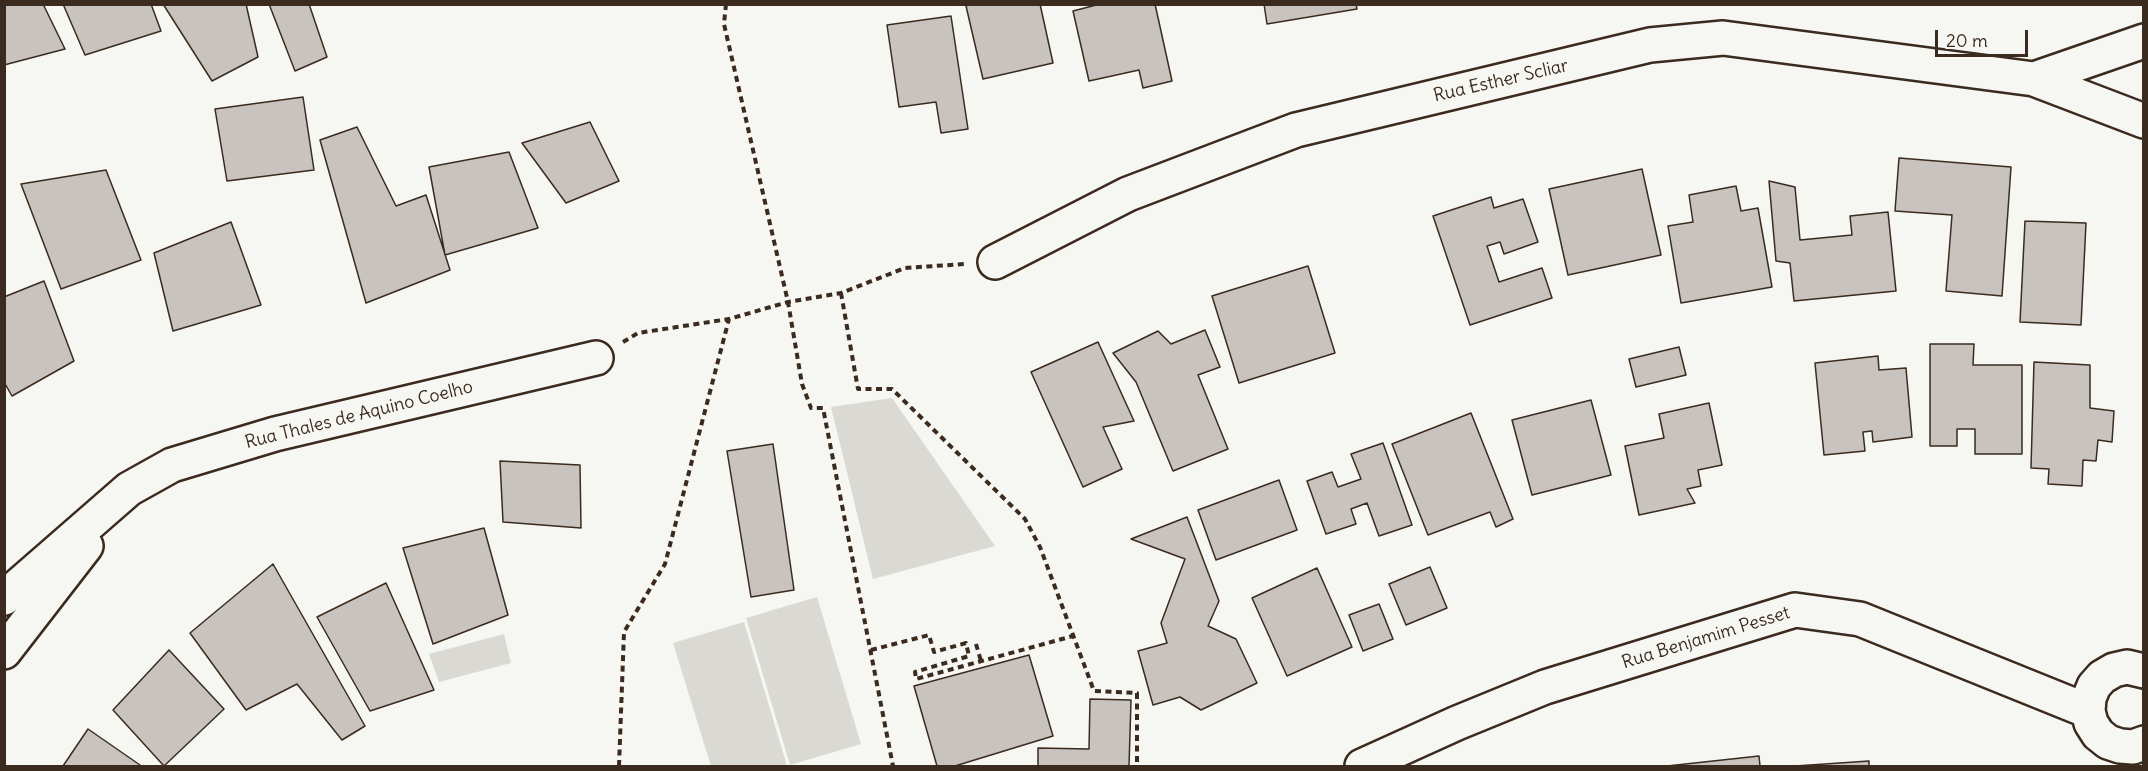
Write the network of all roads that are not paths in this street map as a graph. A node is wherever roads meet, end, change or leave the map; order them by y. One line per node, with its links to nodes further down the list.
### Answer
1 (2144, 41): 2 (street, Rua Esther Scliar)
2 (2034, 79): 3 (street, Rua Esther Scliar); 4 (street, Rua Esther Scliar)
3 (2144, 122)
4 (995, 262)
5 (596, 358): 6 (street, Rua Thales de Aquino Coelho)
6 (129, 489): 7 (street, Rua Thales de Aquino Coelho); 8 (street, Rua Thales de Aquino Coelho)
7 (4, 598)
8 (4, 652)
9 (2138, 664): 10 (street)
10 (2088, 711): 11 (street); 12 (street, Rua Benjamim Pesset)
11 (2144, 743)
12 (1362, 766)

